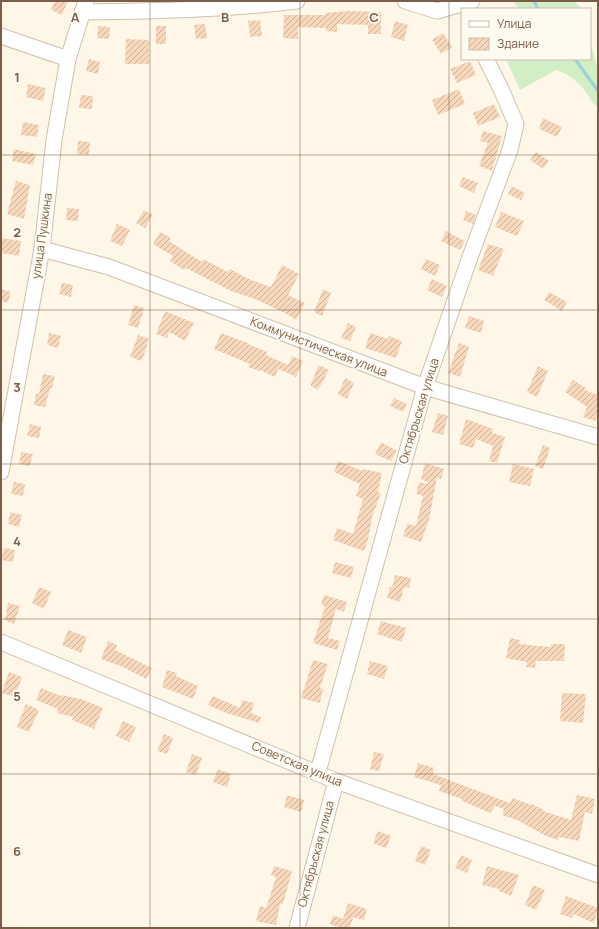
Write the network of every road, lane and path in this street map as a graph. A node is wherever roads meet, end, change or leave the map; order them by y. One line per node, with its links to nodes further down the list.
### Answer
1 (297, 1): 4 (street)
2 (405, 1): 3 (street)
3 (470, 4)
4 (84, 6): 6 (street, улица Пушкина)
5 (1, 36): 6 (street)
6 (68, 59): 8 (street, улица Пушкина)
7 (486, 60): 9 (street, Октябрьская улица)
8 (42, 249): 9 (street, Коммунистическая улица); 11 (street, улица Пушкина)
9 (425, 387): 10 (street, Коммунистическая улица); 13 (street, Октябрьская улица)
10 (598, 437)
11 (1, 472)
12 (1, 642): 13 (street, Советская улица)
13 (318, 772): 14 (street, Советская улица)
14 (336, 781): 15 (street, Советская улица); 16 (street, Октябрьская улица)
15 (598, 875)
16 (297, 928)

